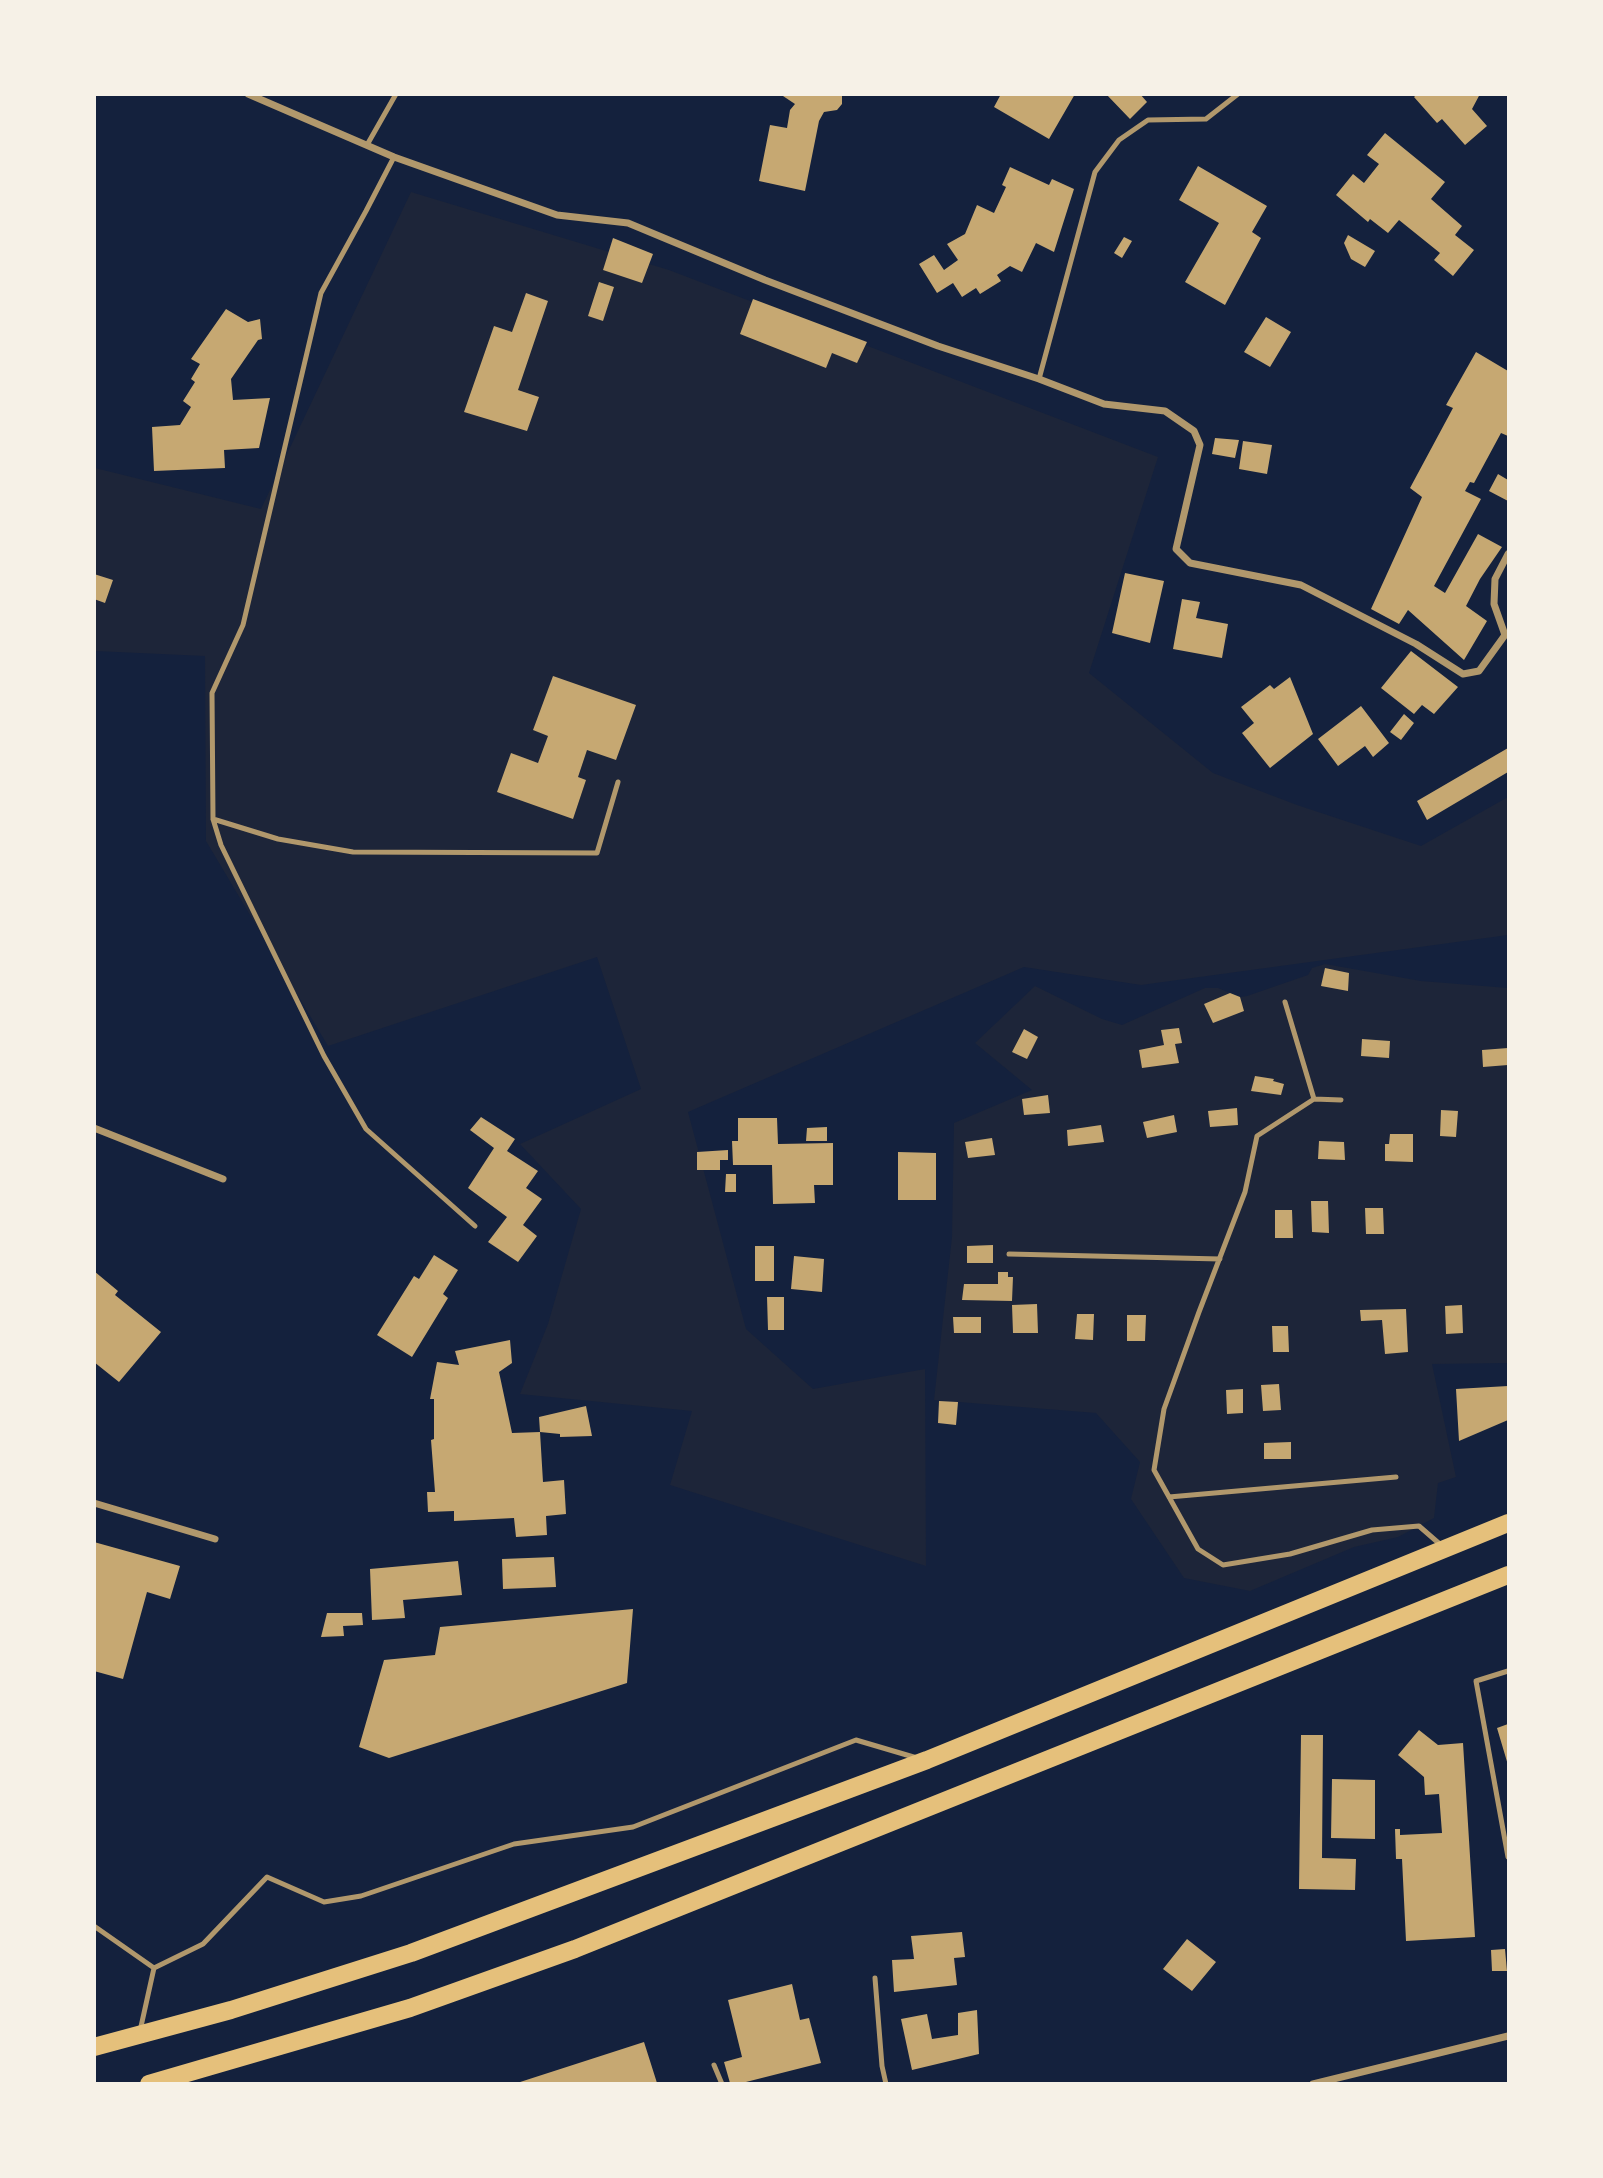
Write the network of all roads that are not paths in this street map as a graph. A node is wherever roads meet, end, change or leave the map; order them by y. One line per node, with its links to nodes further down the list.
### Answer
1 (248, 94): 4 (street)
2 (396, 94): 4 (lane)
3 (1238, 94): 6 (lane)
4 (367, 145): 5 (street)
5 (394, 157): 6 (street); 10 (lane)
6 (1038, 379): 8 (street)
7 (1508, 554): 8 (street)
8 (1507, 634)
9 (618, 782): 10 (lane)
10 (213, 818): 16 (lane)
11 (1284, 1002): 12 (lane)
12 (1314, 1099): 13 (lane); 18 (lane)
13 (1341, 1100)
14 (94, 1128): 15 (street)
15 (223, 1179)
16 (475, 1226)
17 (1009, 1254): 18 (lane)
18 (1220, 1259): 20 (lane)
19 (1396, 1477): 20 (lane)
20 (1169, 1497): 24 (lane)
21 (94, 1503): 23 (street)
22 (1508, 1523): 24 (main road)
23 (215, 1539)
24 (1444, 1549): 27 (main road)
25 (1508, 1575): 36 (main road)
26 (1508, 1671): 28 (lane)
27 (927, 1760): 30 (lane); 32 (main road)
28 (1508, 1857)
29 (94, 1926): 30 (lane)
30 (154, 1968): 32 (lane)
31 (875, 1978): 38 (lane)
32 (140, 2034): 34 (main road)
33 (1508, 2036): 39 (street)
34 (94, 2047)
35 (714, 2065): 37 (lane)
36 (149, 2084)
37 (722, 2084)
38 (886, 2084)
39 (1313, 2084)

